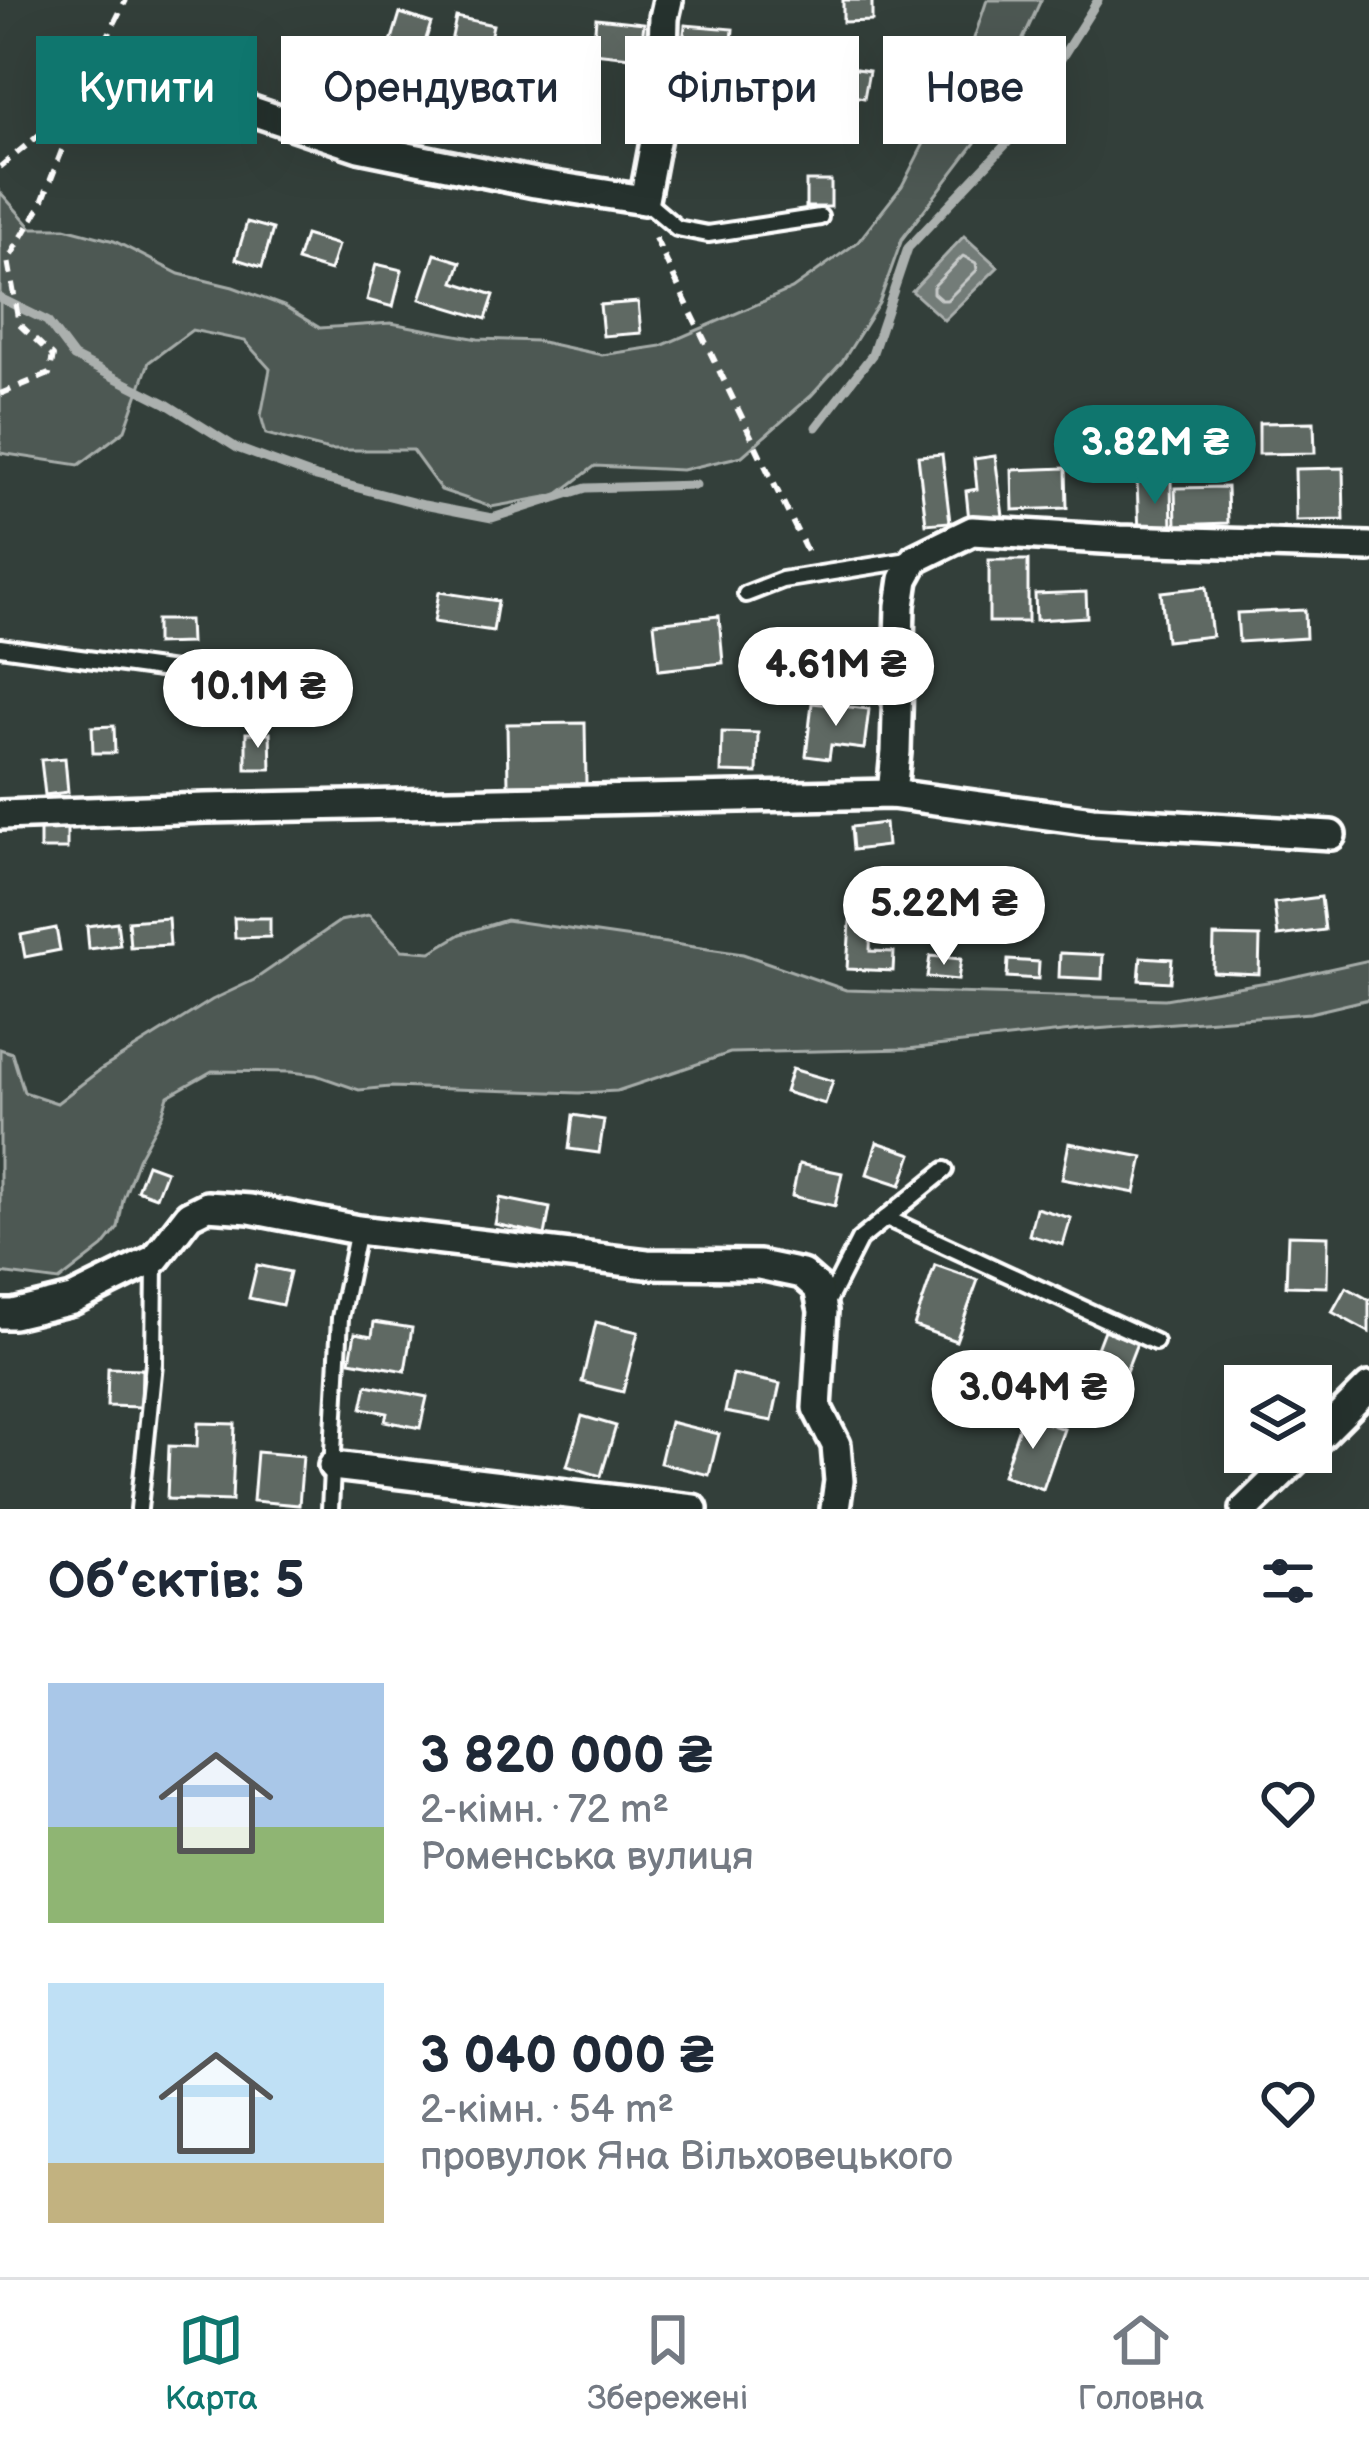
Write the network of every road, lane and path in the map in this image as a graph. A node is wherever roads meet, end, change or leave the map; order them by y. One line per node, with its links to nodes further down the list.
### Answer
1 (126, 0): 3 (path)
2 (668, 0): 8 (street)
3 (108, 36)
4 (257, 113): 8 (street)
5 (36, 137): 7 (path)
6 (64, 144): 10 (path)
7 (0, 167)
8 (644, 200): 9 (lane); 13 (path)
9 (820, 217)
10 (0, 394)
11 (1369, 547): 12 (street)
12 (915, 559): 13 (lane); 17 (street)
13 (820, 576): 14 (lane)
14 (746, 594)
15 (0, 647): 16 (lane)
16 (196, 674)
17 (892, 794): 18 (street); 19 (street)
18 (0, 815)
19 (1331, 835)
20 (944, 1170): 21 (lane)
21 (886, 1218): 24 (lane); 26 (lane)
22 (358, 1230): 23 (street); 24 (street); 29 (lane)
23 (155, 1259): 25 (street); 31 (lane)
24 (823, 1311): 34 (street)
25 (0, 1314)
26 (1155, 1342)
27 (1369, 1387): 28 (street)
28 (1332, 1423)
29 (333, 1466): 32 (lane); 33 (street)
30 (1282, 1473): 35 (street)
31 (139, 1509)
32 (330, 1509)
33 (693, 1509)
34 (835, 1509)
35 (1245, 1509)

